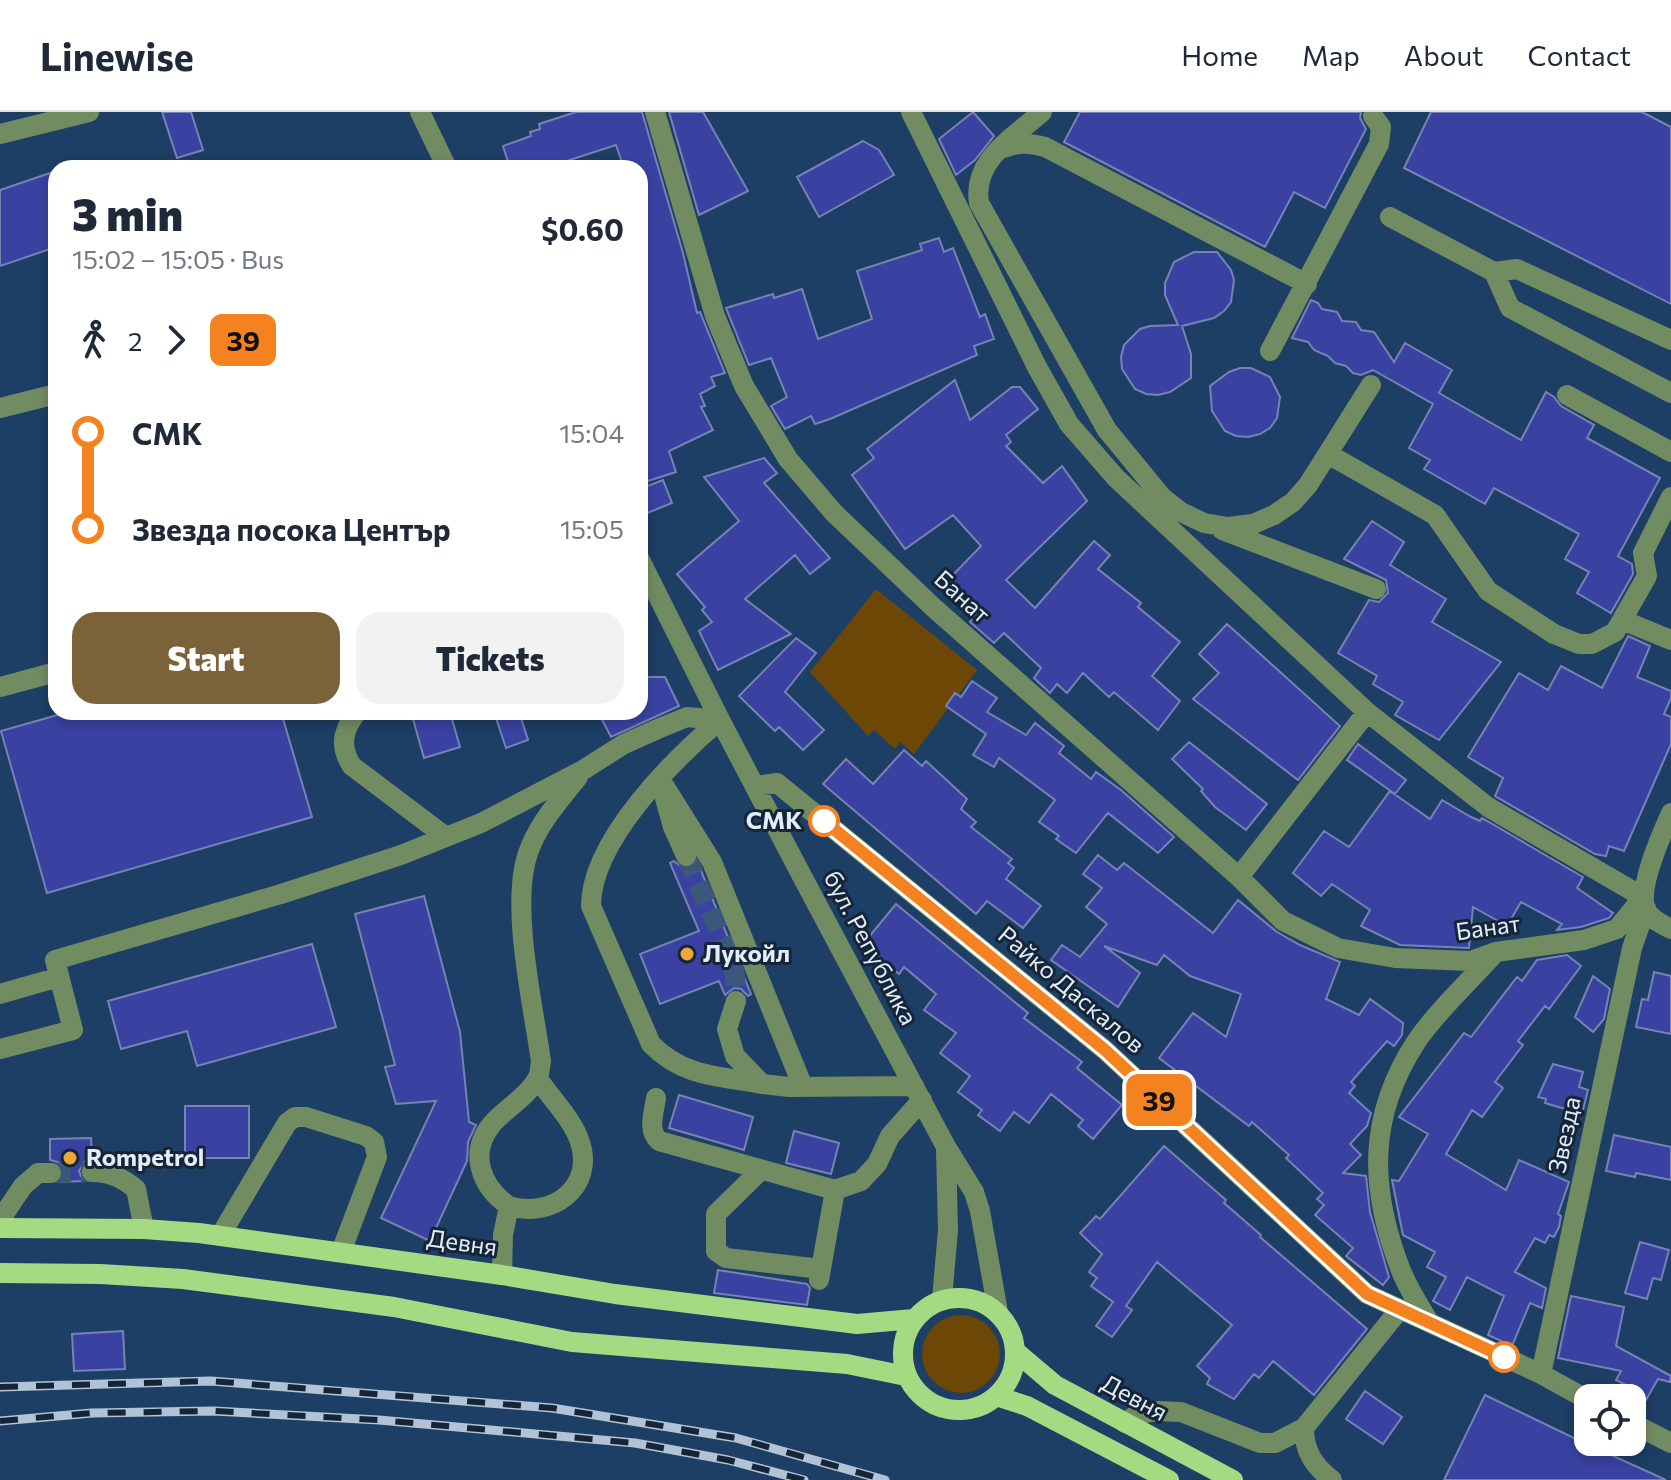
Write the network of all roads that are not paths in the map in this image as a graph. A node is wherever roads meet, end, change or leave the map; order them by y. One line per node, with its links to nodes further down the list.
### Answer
1 (89, 112): 7 (street)
2 (420, 112): 9 (street)
3 (655, 112): 39 (street, Банат)
4 (910, 112): 30 (street)
5 (1042, 112): 8 (street)
6 (1373, 116): 12 (street)
7 (0, 134)
8 (1000, 149): 12 (street); 23 (street)
9 (443, 160)
10 (1390, 217): 11 (street)
11 (1494, 272): 13 (street); 16 (street)
12 (1307, 284): 14 (street)
13 (1671, 340)
14 (1270, 351)
15 (1371, 385): 21 (street)
16 (1671, 393)
17 (1567, 395): 20 (street)
18 (48, 396): 19 (street)
19 (0, 408)
20 (1671, 452)
21 (1328, 454): 23 (street); 26 (street)
22 (1671, 497): 26 (street)
23 (1204, 523): 25 (street)
24 (648, 576): 32 (street, бул. Република)
25 (1376, 589)
26 (1622, 620): 27 (street)
27 (1671, 640)
28 (48, 674): 29 (street)
29 (0, 687)
30 (1367, 712): 39 (street); 40 (street)
31 (352, 720): 37 (street)
32 (720, 720): 33 (street); 34 (street); 35 (street, бул. Република)
33 (583, 770): 37 (street); 47 (street)
34 (660, 779): 38 (street); 48 (street); 49 (street)
35 (755, 786): 50 (street, бул. Република); 66 (street, Райко Даскалов)
36 (1671, 813): 40 (street, Звезда)
37 (446, 837): 43 (street)
38 (686, 856)
39 (1239, 877): 42 (street, Банат)
40 (1644, 902): 41 (street); 42 (street, Банат); 71 (street, Звезда)
41 (1671, 929)
42 (1496, 952): 69 (street)
43 (59, 977): 44 (street); 46 (street)
44 (0, 994)
45 (736, 1001): 48 (street)
46 (0, 1049)
47 (538, 1079): 57 (street); 57 (street)
48 (762, 1084): 49 (street)
49 (803, 1087): 50 (street)
50 (918, 1093): 52 (street, бул. Република); 56 (street)
51 (656, 1098): 53 (street)
52 (945, 1145): 65 (street, бул. Република); 67 (street, бул. Република)
53 (761, 1170): 56 (street); 56 (street)
54 (92, 1172): 60 (street)
55 (51, 1173): 58 (street)
56 (835, 1190)
57 (509, 1206): 64 (street)
58 (0, 1220)
59 (0, 1228): 60 (main road, Девня)
60 (144, 1229): 61 (main road, Девня)
61 (220, 1236): 62 (main road, Девня); 62 (street)
62 (341, 1252): 64 (main road, Девня)
63 (0, 1273): 72 (main road)
64 (502, 1275): 68 (main road, Девня)
65 (942, 1299): 67 (main road); 68 (main road)
66 (1400, 1309): 69 (street, Райко Даскалов); 76 (street)
67 (998, 1312): 70 (main road)
68 (914, 1319): 72 (main road)
69 (1429, 1322): 71 (street, Райко Даскалов)
70 (1016, 1352): 74 (main road); 75 (main road, Девня)
71 (1541, 1374): 73 (street, Райко Даскалов)
72 (906, 1376): 74 (main road)
73 (1574, 1392)
74 (996, 1396): 79 (main road)
75 (1125, 1423): 76 (street); 80 (main road, Девня)
76 (1304, 1428): 81 (street)
77 (1646, 1430): 78 (street)
78 (1671, 1443)
79 (1169, 1480)
80 (1233, 1480)
81 (1332, 1480)

